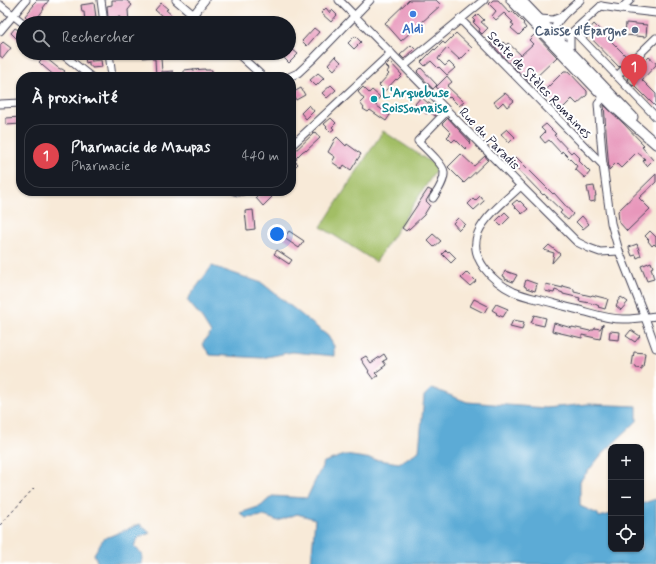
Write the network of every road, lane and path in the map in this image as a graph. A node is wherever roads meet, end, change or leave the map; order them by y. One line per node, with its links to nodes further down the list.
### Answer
1 (26, 0): 16 (street)
2 (101, 0): 18 (street)
3 (176, 0): 17 (street)
4 (205, 0): 17 (street)
5 (339, 0): 19 (street, Rue du Paradis)
6 (370, 0): 19 (street)
7 (484, 0): 22 (street)
8 (511, 0): 23 (main road)
9 (521, 0): 23 (main road)
10 (580, 0): 21 (street)
11 (630, 0): 14 (street)
12 (598, 3): 14 (street); 25 (street)
13 (0, 5): 16 (street)
14 (621, 9): 15 (street)
15 (656, 13)
16 (13, 15): 20 (street); 24 (street)
17 (193, 15)
18 (103, 16)
19 (355, 16): 30 (street, Rue du Paradis); 38 (street)
20 (16, 17)
21 (561, 17): 23 (street); 26 (street)
22 (460, 19): 34 (street); 47 (street, Sente de Stèles Romaines)
23 (538, 23): 26 (main road); 28 (main road)
24 (0, 31)
25 (572, 33): 26 (street); 29 (street); 39 (street)
26 (556, 36): 28 (street); 29 (main road)
27 (656, 38): 39 (street)
28 (559, 51): 40 (main road)
29 (570, 51): 40 (main road)
30 (391, 54): 34 (street, Rue du Paradis); 45 (street)
31 (70, 60): 35 (street)
32 (109, 60): 36 (street)
33 (245, 60): 37 (street)
34 (404, 66): 43 (street, Rue du Paradis)
35 (85, 72)
36 (111, 72)
37 (258, 72)
38 (296, 74)
39 (616, 76): 44 (street)
40 (606, 94): 46 (main road); 47 (street)
41 (0, 104): 42 (street)
42 (16, 104)
43 (447, 111): 48 (street, Rue du Paradis); 49 (street)
44 (656, 117)
45 (296, 141)
46 (656, 143)
47 (603, 165): 50 (street)
48 (521, 186): 50 (street, Rue du Paradis); 52 (street)
49 (433, 198)
50 (619, 252): 52 (street)
51 (656, 316): 52 (street)
52 (645, 317): 53 (street)
53 (656, 348)
54 (34, 488): 55 (path)
55 (0, 525)

